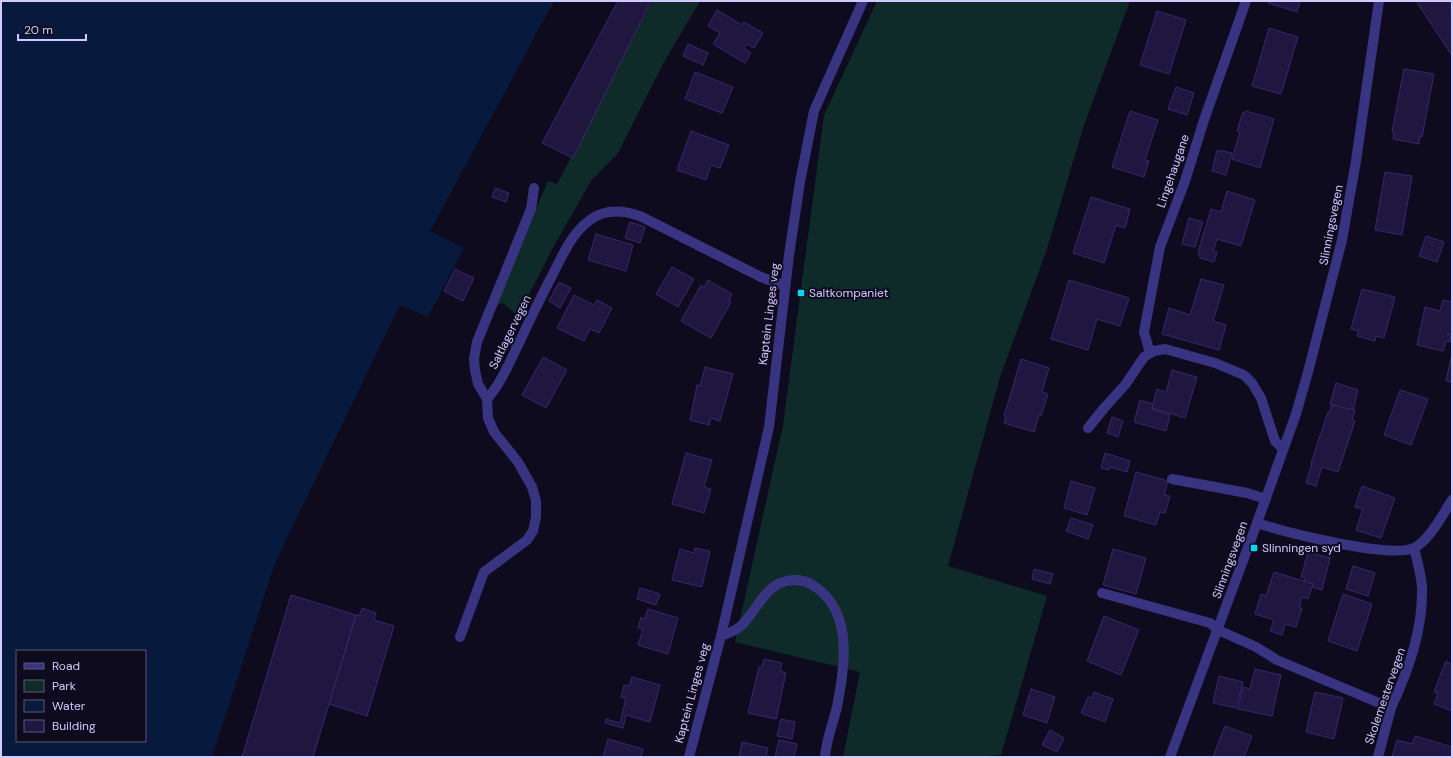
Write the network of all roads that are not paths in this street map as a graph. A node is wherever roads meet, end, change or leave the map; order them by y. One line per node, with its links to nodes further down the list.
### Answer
1 (863, 1): 5 (street, Kaptein Linges veg)
2 (1246, 1): 6 (street, Lingehaugane)
3 (1379, 1): 9 (street, Slinningsvegen)
4 (534, 188): 7 (street)
5 (785, 286): 7 (street, Saltlagervegen); 17 (street, Kaptein Linges veg)
6 (1150, 352): 8 (street); 9 (street)
7 (487, 399): 18 (street)
8 (1088, 428)
9 (1283, 449): 11 (street, Slinningsvegen)
10 (1172, 479): 11 (street)
11 (1266, 499): 13 (street, Slinningsvegen)
12 (1452, 500): 14 (street)
13 (1257, 523): 14 (street); 16 (street, Slinningsvegen)
14 (1414, 548): 19 (street, Skolemestervegen)
15 (1102, 593): 16 (street)
16 (1218, 630): 19 (street); 22 (street, Slinningsvegen)
17 (720, 636): 20 (street, Kaptein Linges veg); 21 (street, Kaptein Linges veg)
18 (460, 637)
19 (1391, 708): 23 (street, Skolemestervegen)
20 (688, 757)
21 (825, 757)
22 (1170, 757)
23 (1378, 757)

